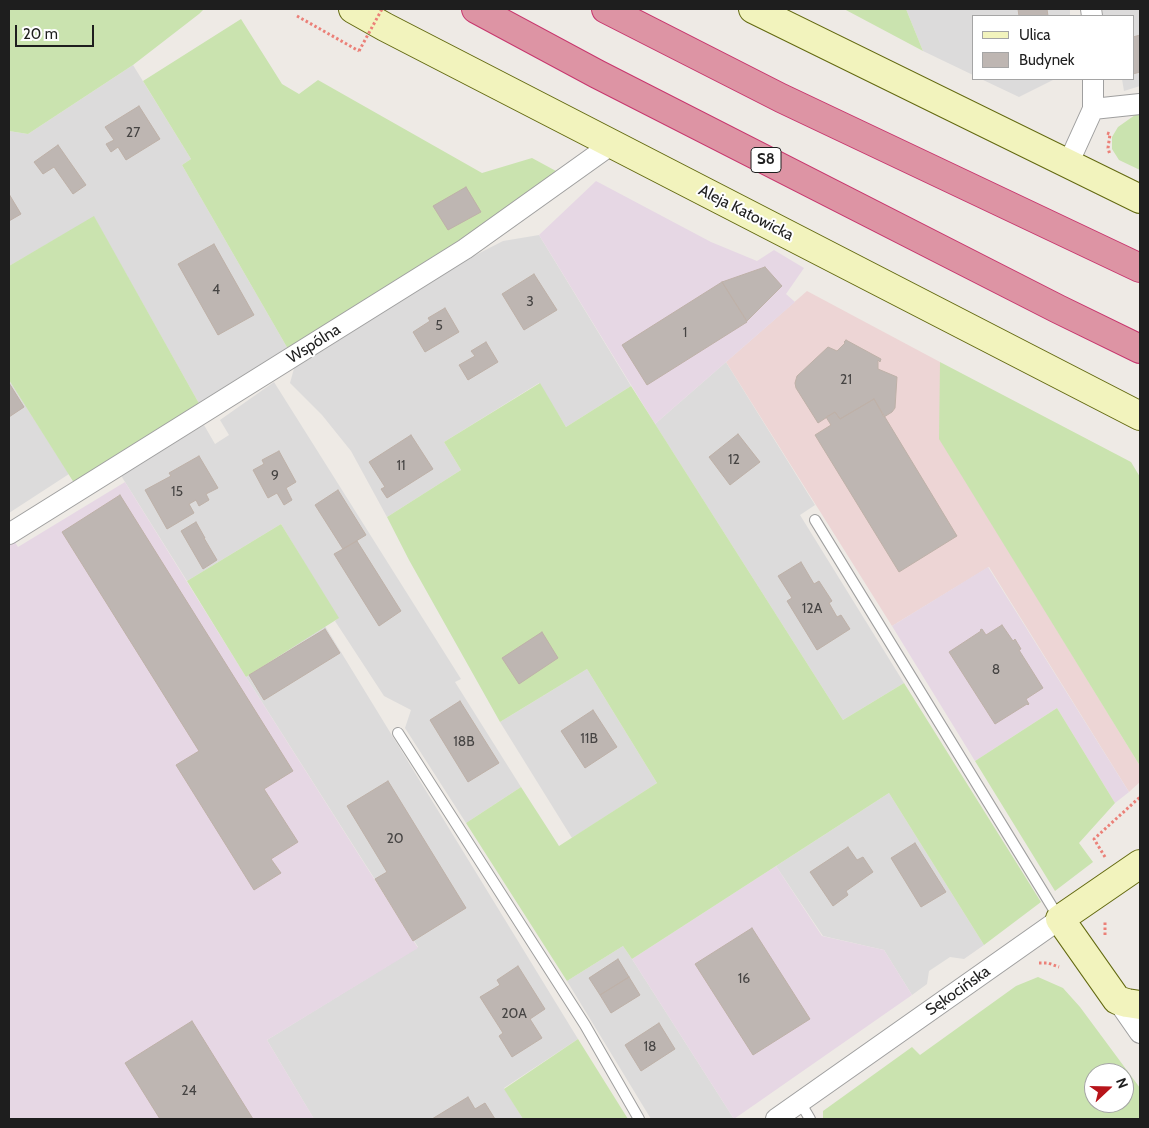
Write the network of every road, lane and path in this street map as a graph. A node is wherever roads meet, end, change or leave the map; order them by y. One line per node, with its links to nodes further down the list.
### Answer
1 (353, 9): 10 (street, Aleja Katowicka)
2 (382, 9): 6 (path, bridge)
3 (476, 9): 15 (highway, S8)
4 (606, 9): 14 (highway)
5 (753, 9): 12 (street)
6 (297, 16)
7 (1093, 80): 9 (street)
8 (1140, 104): 9 (street)
9 (1090, 117): 11 (path); 12 (street)
10 (612, 144): 16 (street, Aleja Katowicka); 18 (street, Wspólna)
11 (1113, 162)
12 (1068, 164): 13 (street)
13 (1140, 199)
14 (1140, 268)
15 (1140, 349)
16 (1140, 416)
17 (815, 520): 23 (lane)
18 (9, 534)
19 (398, 733): 27 (lane)
20 (1140, 797): 21 (path)
21 (1107, 861)
22 (1140, 864): 23 (street, Sękocińska)
23 (1060, 919): 24 (street); 26 (street, Sękocińska)
24 (1128, 1002): 25 (street)
25 (1140, 1033)
26 (800, 1102): 28 (street, Sękocińska); 29 (lane)
27 (639, 1119)
28 (776, 1119)
29 (810, 1119)

